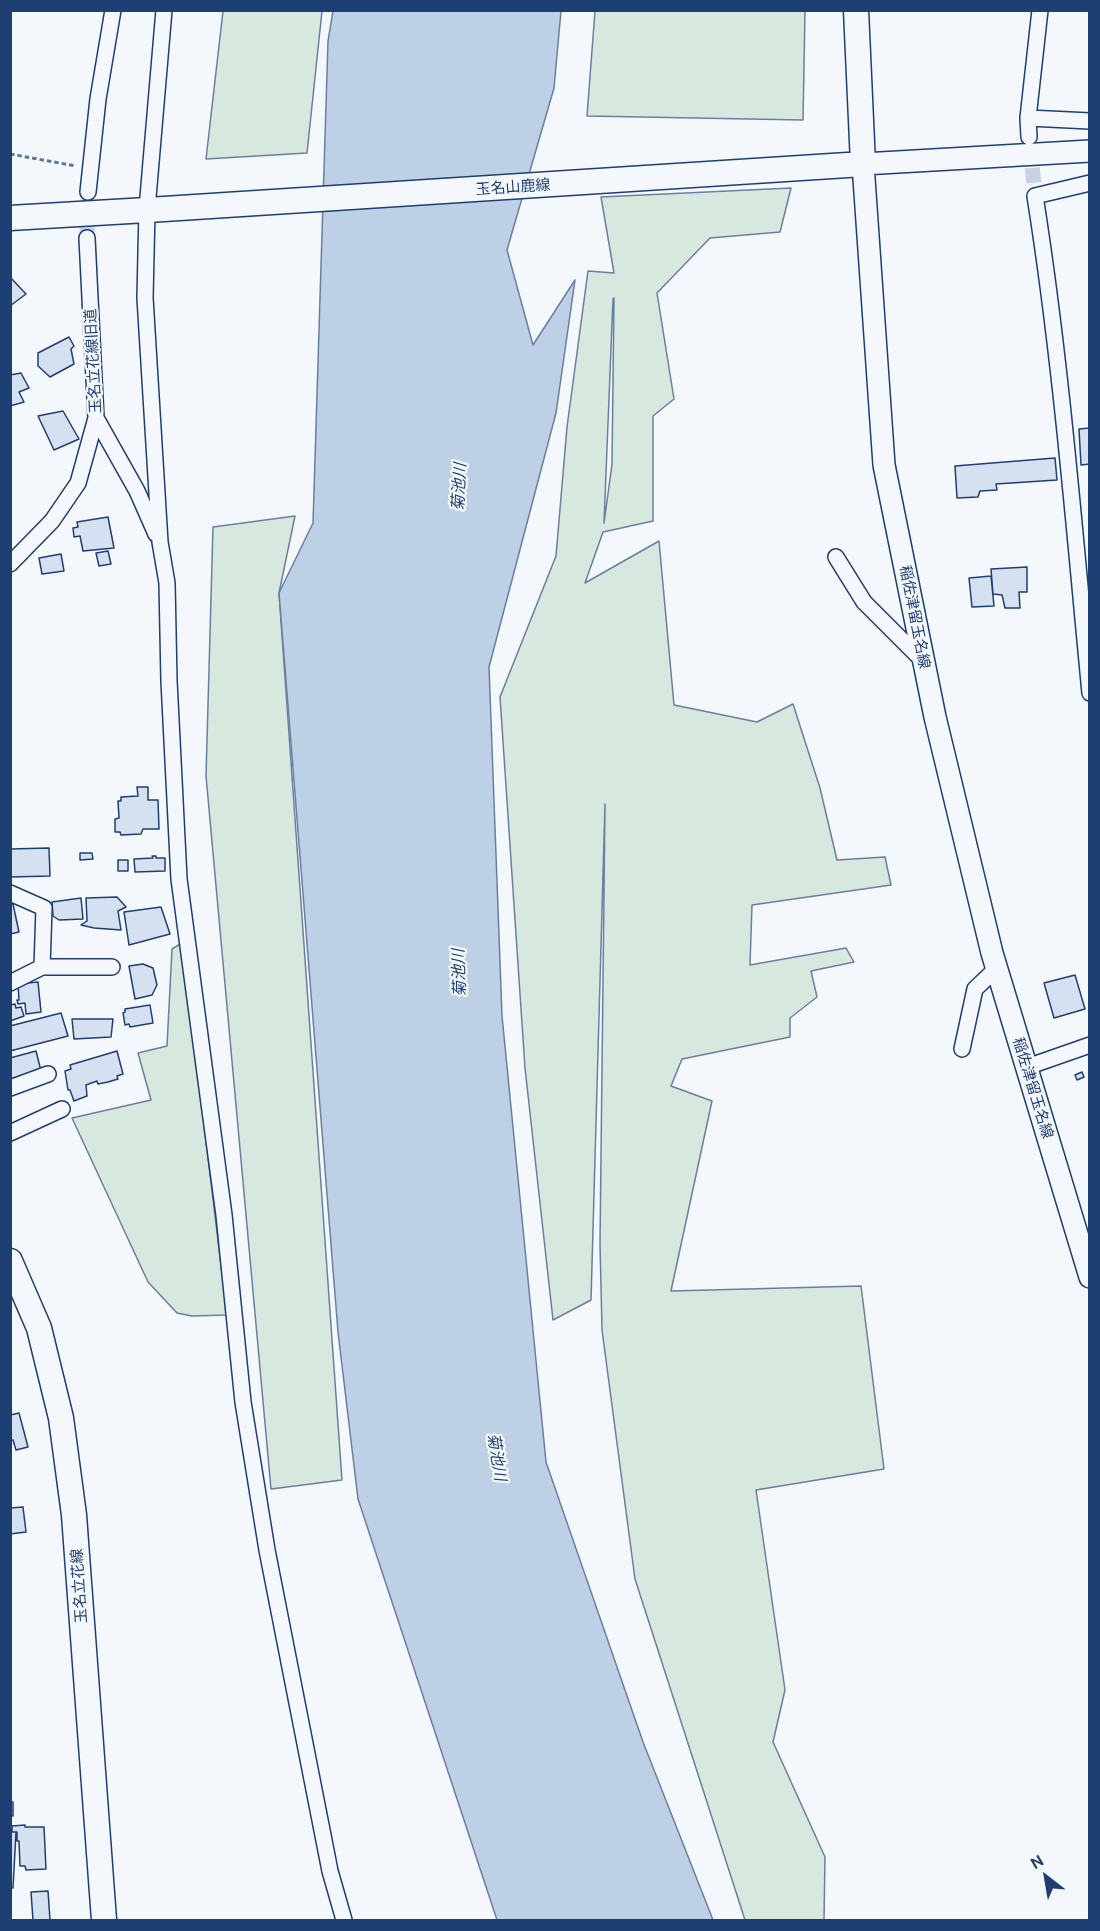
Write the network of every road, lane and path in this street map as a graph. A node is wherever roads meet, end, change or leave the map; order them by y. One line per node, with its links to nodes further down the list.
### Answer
1 (113, 10): 11 (street)
2 (164, 10): 14 (street)
3 (856, 10): 10 (main road)
4 (1040, 10): 5 (street)
5 (1028, 118): 6 (street); 7 (street)
6 (1089, 121)
7 (1029, 137)
8 (1089, 151): 10 (main road)
9 (10, 154): 11 (path)
10 (863, 164): 14 (main road, 玉名山鹿線); 21 (main road, 稲佐津留玉名線)
11 (90, 169): 13 (street)
12 (1089, 183): 22 (street)
13 (88, 192)
14 (155, 209): 15 (main road, 玉名山鹿線); 18 (street)
15 (10, 218)
16 (87, 238): 17 (street, 玉名立花線旧道)
17 (96, 418): 18 (street); 20 (street, 玉名立花線旧道)
18 (160, 543): 38 (street)
19 (836, 557): 21 (street)
20 (10, 564)
21 (924, 662): 26 (main road, 稲佐津留玉名線)
22 (1089, 693)
23 (10, 893): 24 (street)
24 (42, 967): 25 (street); 27 (street)
25 (112, 967)
26 (997, 968): 29 (street); 30 (main road, 稲佐津留玉名線)
27 (10, 983)
28 (1089, 1045): 30 (street)
29 (962, 1049)
30 (1027, 1067): 36 (main road, 稲佐津留玉名線)
31 (48, 1074): 32 (street)
32 (10, 1088)
33 (62, 1109): 34 (street)
34 (10, 1132)
35 (10, 1261): 37 (main road, 玉名立花線)
36 (1089, 1277)
37 (104, 1920)
38 (344, 1920)

